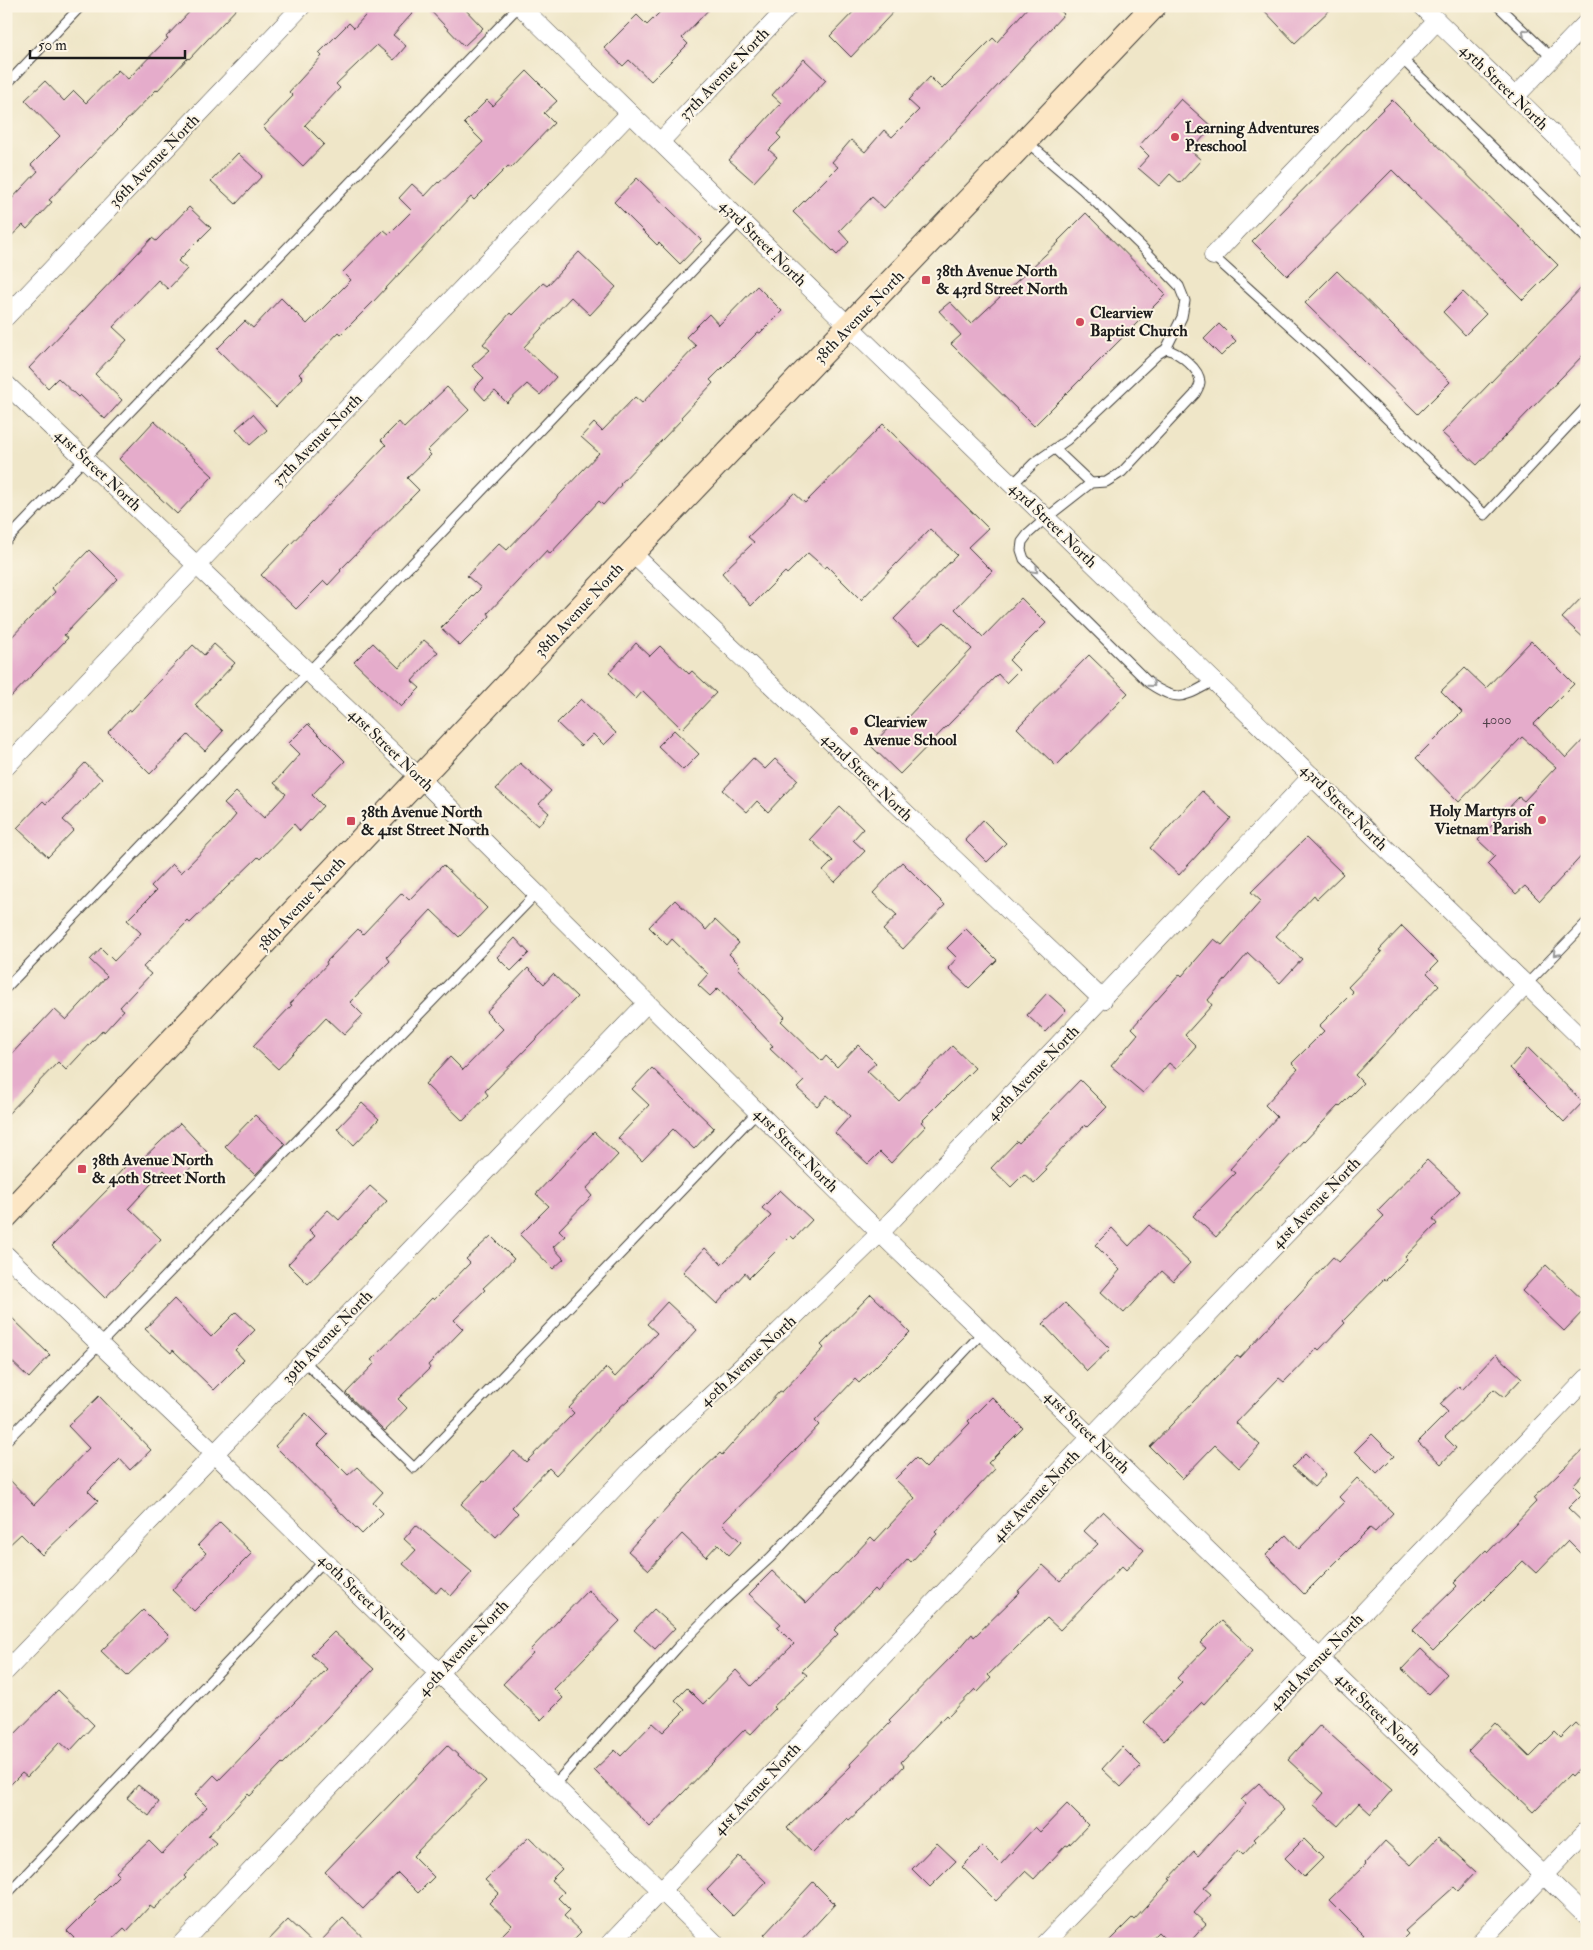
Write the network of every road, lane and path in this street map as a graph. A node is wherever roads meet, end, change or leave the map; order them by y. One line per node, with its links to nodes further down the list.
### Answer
1 (81, 6): 12 (lane)
2 (302, 6): 21 (street, 36th Avenue North)
3 (519, 6): 14 (street, 43rd Street North); 27 (lane)
4 (789, 6): 16 (street, 37th Avenue North)
5 (1154, 6): 15 (main road, 38th Avenue North)
6 (1422, 6): 8 (street, 45th Street North)
7 (1498, 6): 11 (lane, one-way to 7)
8 (1437, 20): 10 (street); 13 (street, 45th Street North)
9 (1587, 22): 11 (street)
10 (1401, 58): 19 (lane); 20 (street)
11 (1552, 58): 13 (street)
12 (6, 85)
13 (1514, 98): 17 (street, 45th Street North)
14 (629, 114): 16 (street, 43rd Street North); 33 (street, 37th Avenue North)
15 (1026, 141): 22 (main road, 38th Avenue North); 23 (lane)
16 (660, 142): 18 (street, 43rd Street North)
17 (1587, 167)
18 (740, 221): 22 (street, 43rd Street North); 34 (lane)
19 (1587, 239)
20 (1212, 256): 25 (lane)
21 (6, 316)
22 (849, 328): 29 (street, 43rd Street North); 32 (main road, 38th Avenue North)
23 (1166, 349): 26 (lane); 28 (lane)
24 (6, 384): 27 (street, 41st Street North)
25 (1587, 406)
26 (1055, 448): 28 (lane); 29 (lane)
27 (85, 459): 31 (lane); 33 (street, 41st Street North)
28 (1091, 484): 30 (lane)
29 (1012, 485): 30 (street, 43rd Street North)
30 (1045, 518): 35 (street, 43rd Street North); 35 (lane, one-way to 35)
31 (6, 541)
32 (632, 554): 38 (main road, 38th Avenue North); 43 (street, 42nd Street North)
33 (197, 564): 34 (street, 41st Street North); 36 (street, 37th Avenue North)
34 (308, 671): 38 (street, 41st Street North); 42 (lane)
35 (1214, 681): 37 (street, 43rd Street North)
36 (6, 767)
37 (1312, 776): 41 (street, 43rd Street North); 43 (street, 40th Avenue North)
38 (420, 778): 39 (street, 41st Street North); 47 (main road, 38th Avenue North)
39 (537, 893): 44 (street, 41st Street North); 51 (lane)
40 (1587, 922): 41 (lane, one-way to 41)
41 (1526, 985): 45 (street, 43rd Street North); 54 (street, 41st Avenue North)
42 (6, 988)
43 (1102, 1000): 48 (street, 40th Avenue North)
44 (647, 1003): 46 (street, 41st Street North); 52 (street, 39th Avenue North)
45 (1587, 1044)
46 (757, 1112): 48 (street, 41st Street North); 52 (lane)
47 (6, 1216)
48 (880, 1233): 50 (street, 41st Street North); 60 (street, 40th Avenue North)
49 (6, 1255): 51 (street, 40th Street North)
50 (983, 1332): 54 (street, 41st Street North); 61 (lane)
51 (100, 1344): 55 (lane); 56 (street, 40th Street North)
52 (304, 1361): 56 (street, 39th Avenue North)
53 (1587, 1378): 58 (street, 42nd Avenue North)
54 (1092, 1436): 58 (street, 41st Street North); 64 (street, 41st Avenue North)
55 (6, 1442)
56 (215, 1454): 57 (street, 40th Street North); 59 (street, 39th Avenue North)
57 (325, 1560): 60 (street, 40th Street North); 65 (lane)
58 (1320, 1658): 63 (street, 41st Street North); 70 (street, 42nd Avenue North)
59 (6, 1671)
60 (440, 1672): 61 (street, 40th Street North); 67 (street, 40th Avenue North)
61 (554, 1785): 64 (street, 40th Street North)
62 (1587, 1830): 63 (street)
63 (1544, 1875): 66 (street, 41st Street North); 71 (street)
64 (661, 1890): 68 (street, 41st Avenue North); 69 (street, 40th Street North)
65 (6, 1895)
66 (1587, 1917)
67 (181, 1944)
68 (610, 1944)
69 (716, 1944)
70 (1044, 1944)
71 (1478, 1944)

